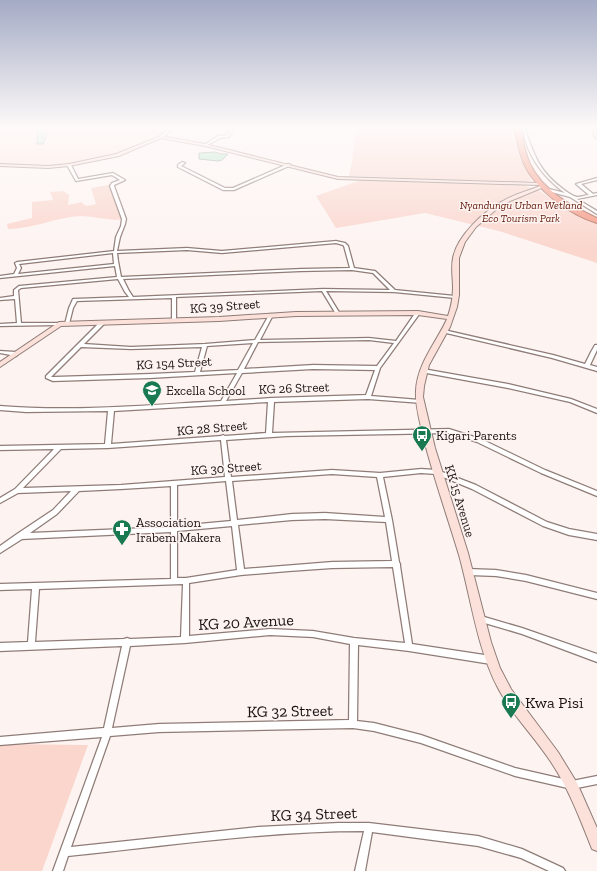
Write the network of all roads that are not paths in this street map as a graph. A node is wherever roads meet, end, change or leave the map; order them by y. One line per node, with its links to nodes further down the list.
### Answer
1 (72, 169): 14 (street)
2 (184, 169): 3 (street)
3 (280, 169)
4 (302, 169): 8 (street)
5 (530, 169): 8 (highway)
6 (541, 169): 11 (street)
7 (597, 180): 10 (street)
8 (542, 187): 11 (street); 13 (highway); 24 (street, KK 15 Avenue)
9 (597, 194): 10 (street)
10 (592, 195): 11 (street)
11 (574, 198): 12 (street)
12 (597, 212)
13 (597, 221)
14 (116, 252): 15 (street); 16 (street); 17 (street)
15 (116, 265): 17 (street); 19 (street)
16 (352, 269): 19 (street); 21 (street)
17 (15, 276): 18 (street)
18 (0, 277)
19 (120, 278): 22 (street); 25 (street)
20 (323, 290): 21 (street); 23 (street); 28 (street)
21 (394, 291): 24 (street)
22 (17, 297): 26 (street); 33 (street)
23 (174, 297): 25 (street); 31 (street)
24 (455, 297): 30 (street, KK 15 Avenue)
25 (132, 298): 35 (street)
26 (0, 299)
27 (418, 313): 28 (street, KG 39 Street); 30 (street, KG 39 Street); 39 (street)
28 (338, 314): 29 (street, KG 39 Street)
29 (271, 315): 31 (street, KG 39 Street); 38 (street)
30 (450, 318): 37 (street, KK 15 Avenue)
31 (174, 321): 32 (street, KG 39 Street)
32 (102, 323): 35 (street, KG 39 Street); 40 (street, KG 154 Street)
33 (19, 324): 34 (street, KG 39 Street); 36 (street, KG 39 Street)
34 (59, 324): 35 (street, KG 39 Street); 44 (street)
35 (67, 324)
36 (0, 325)
37 (444, 331): 46 (street); 50 (street, KK 15 Avenue)
38 (256, 340): 39 (street); 41 (street); 49 (street)
39 (396, 342): 47 (street)
40 (80, 345): 41 (street); 51 (street, KG 154 Street)
41 (205, 345): 51 (street)
42 (597, 346): 46 (street)
43 (0, 352): 44 (street)
44 (16, 354): 45 (street)
45 (0, 365)
46 (587, 366): 48 (street)
47 (378, 368): 49 (street, KG 154 Street); 52 (street)
48 (597, 369)
49 (240, 370): 51 (street, KG 154 Street); 54 (street)
50 (423, 371): 55 (street, KK 15 Avenue); 58 (street)
51 (197, 373)
52 (368, 397): 53 (street, KG 26 Street); 55 (street, KG 26 Street)
53 (271, 400): 54 (street, KG 26 Street); 60 (street)
54 (223, 402): 57 (street, KG 26 Street)
55 (420, 402): 59 (street, KK 15 Avenue)
56 (0, 408): 57 (street, KG 26 Street)
57 (111, 409): 62 (street)
58 (597, 411)
59 (427, 431): 60 (street, KG 28 Street); 65 (street, KK 15 Avenue); 71 (street, KG 28 Street)
60 (269, 434): 61 (street, KG 28 Street)
61 (223, 437): 62 (street, KG 28 Street); 67 (street)
62 (108, 446): 63 (street, KG 28 Street)
63 (59, 447): 64 (street, KG 28 Street); 70 (street)
64 (0, 448)
65 (437, 472): 66 (street, KG 30 Street); 77 (street); 81 (street, KK 15 Avenue)
66 (380, 475): 67 (street, KG 30 Street); 73 (street)
67 (228, 478): 68 (street, KG 30 Street); 74 (street)
68 (174, 483): 69 (street, KG 30 Street); 75 (street)
69 (77, 489): 70 (street, KG 30 Street); 76 (street)
70 (17, 491): 72 (street)
71 (597, 494)
72 (0, 501)
73 (389, 520): 74 (street); 79 (street)
74 (234, 522): 75 (street); 80 (street)
75 (174, 529): 76 (street); 82 (street)
76 (19, 536): 78 (street)
77 (597, 537)
78 (0, 550)
79 (397, 564): 80 (street); 92 (street)
80 (241, 572): 83 (street)
81 (469, 572): 86 (street); 87 (street, KK 15 Avenue)
82 (174, 581): 83 (street); 84 (street)
83 (186, 581): 88 (street)
84 (36, 586): 85 (street); 91 (street)
85 (0, 587)
86 (597, 596)
87 (481, 619): 94 (street); 95 (street, KK 15 Avenue)
88 (185, 640): 89 (street, KG 20 Avenue); 90 (street, KG 20 Avenue)
89 (127, 641): 91 (street, KG 20 Avenue); 97 (street)
90 (354, 641): 92 (street, KG 20 Avenue); 96 (street)
91 (30, 646): 93 (street, KG 20 Avenue)
92 (409, 647): 95 (street, KG 20 Avenue)
93 (0, 648)
94 (597, 658)
95 (491, 660): 100 (street, KK 15 Avenue)
96 (353, 724): 97 (street, KG 32 Street); 100 (street, KG 32 Street)
97 (106, 733): 98 (street, KG 32 Street); 103 (street)
98 (0, 741)
99 (597, 780): 100 (street)
100 (572, 786): 102 (street, KK 15 Avenue)
101 (369, 827): 103 (street, KG 34 Street); 105 (street); 106 (street, KG 34 Street)
102 (597, 844)
103 (65, 852): 104 (street)
104 (58, 871)
105 (360, 871)
106 (560, 871)

